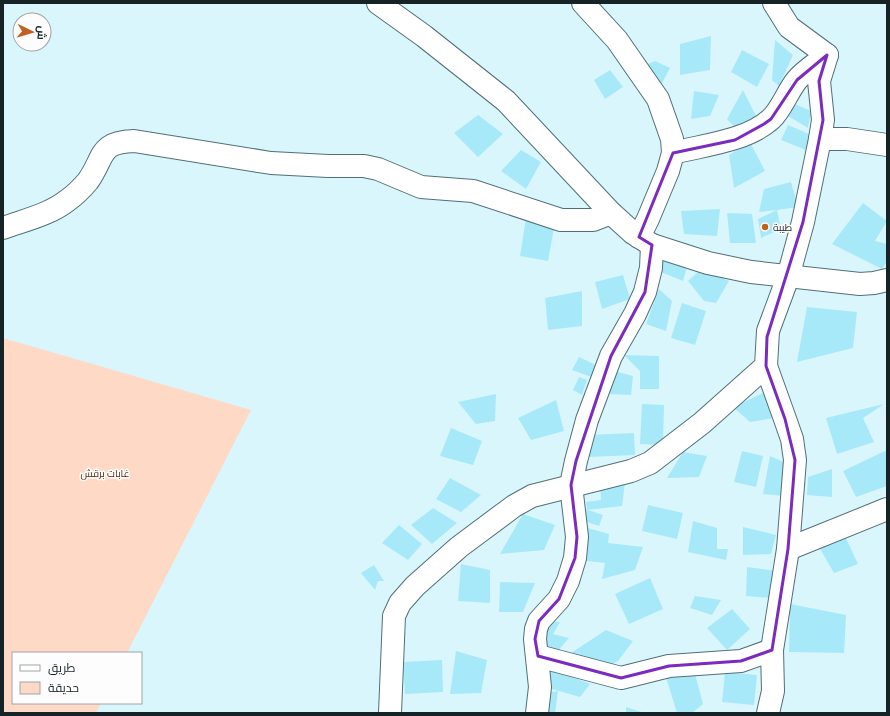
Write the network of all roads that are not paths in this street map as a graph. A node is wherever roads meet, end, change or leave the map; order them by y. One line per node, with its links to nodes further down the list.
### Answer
1 (378, 3): 8 (street)
2 (583, 3): 7 (street)
3 (774, 3): 4 (street)
4 (827, 55): 5 (street); 7 (street)
5 (820, 139): 6 (street); 11 (street)
6 (887, 145)
7 (673, 153): 10 (street)
8 (611, 213): 9 (street); 10 (street)
9 (3, 228)
10 (646, 241): 11 (street); 14 (street)
11 (788, 277): 12 (street); 13 (street)
12 (887, 280)
13 (766, 366): 14 (street); 16 (street)
14 (571, 485): 18 (street); 19 (street)
15 (887, 509): 16 (street)
16 (788, 549): 17 (street)
17 (772, 650): 18 (street); 21 (street)
18 (538, 656): 20 (street)
19 (390, 713)
20 (537, 713)
21 (768, 713)

